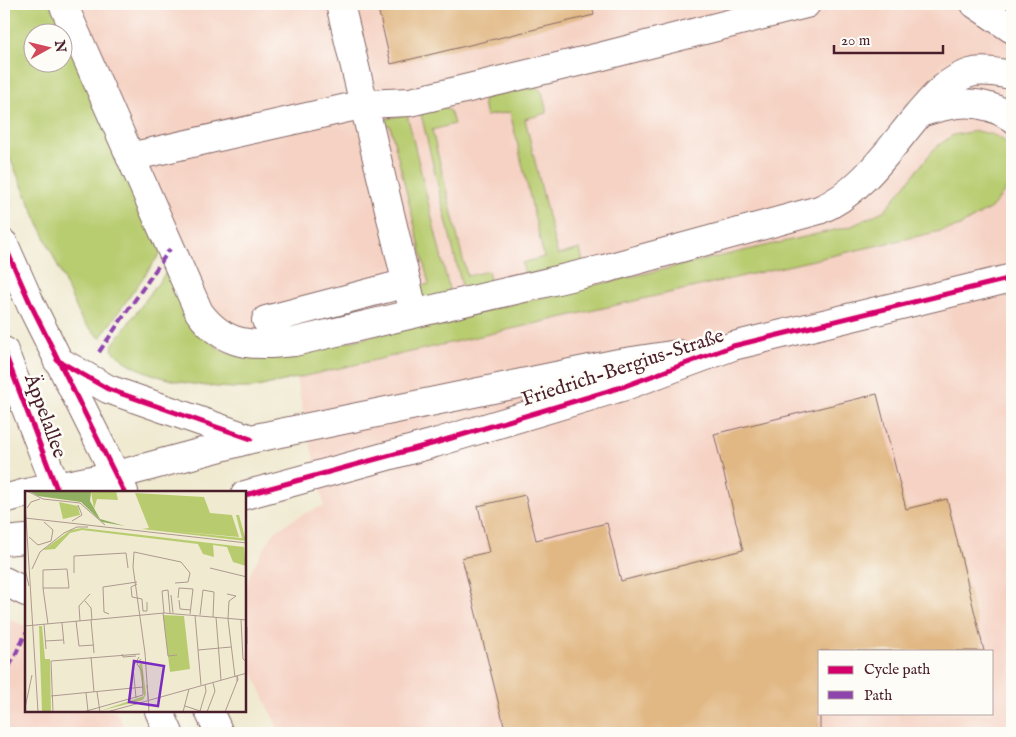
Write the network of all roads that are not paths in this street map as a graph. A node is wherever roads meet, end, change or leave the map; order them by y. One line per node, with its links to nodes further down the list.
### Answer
1 (63, 4): 10 (street)
2 (340, 4): 7 (street)
3 (806, 4): 7 (street)
4 (975, 4): 5 (street)
5 (1012, 29)
6 (1012, 75): 8 (street)
7 (365, 104): 10 (street); 13 (street)
8 (920, 113): 9 (street); 14 (street)
9 (1012, 118)
10 (130, 157): 14 (street)
11 (4, 244): 17 (street, Äppelallee)
12 (1012, 278): 16 (street, Friedrich-Bergius-Straße)
13 (407, 283): 14 (street); 15 (street)
14 (414, 314)
15 (266, 320)
16 (734, 346): 19 (street, Friedrich-Bergius-Straße); 23 (street, Friedrich-Bergius-Straße)
17 (57, 360): 19 (street); 20 (street, Äppelallee)
18 (6, 366): 21 (street, Äppelallee)
19 (251, 439): 20 (street, Friedrich-Bergius-Straße)
20 (120, 483): 21 (street, Friedrich-Bergius-Straße)
21 (48, 490)
22 (25, 493): 24 (street)
23 (253, 493): 25 (street, Friedrich-Bergius-Straße)
24 (4, 499)
25 (246, 511)
26 (25, 539): 27 (street)
27 (4, 541)
28 (4, 581): 29 (street)
29 (25, 592)
30 (159, 712): 32 (street)
31 (209, 712): 33 (street)
32 (169, 733)
33 (219, 733)

